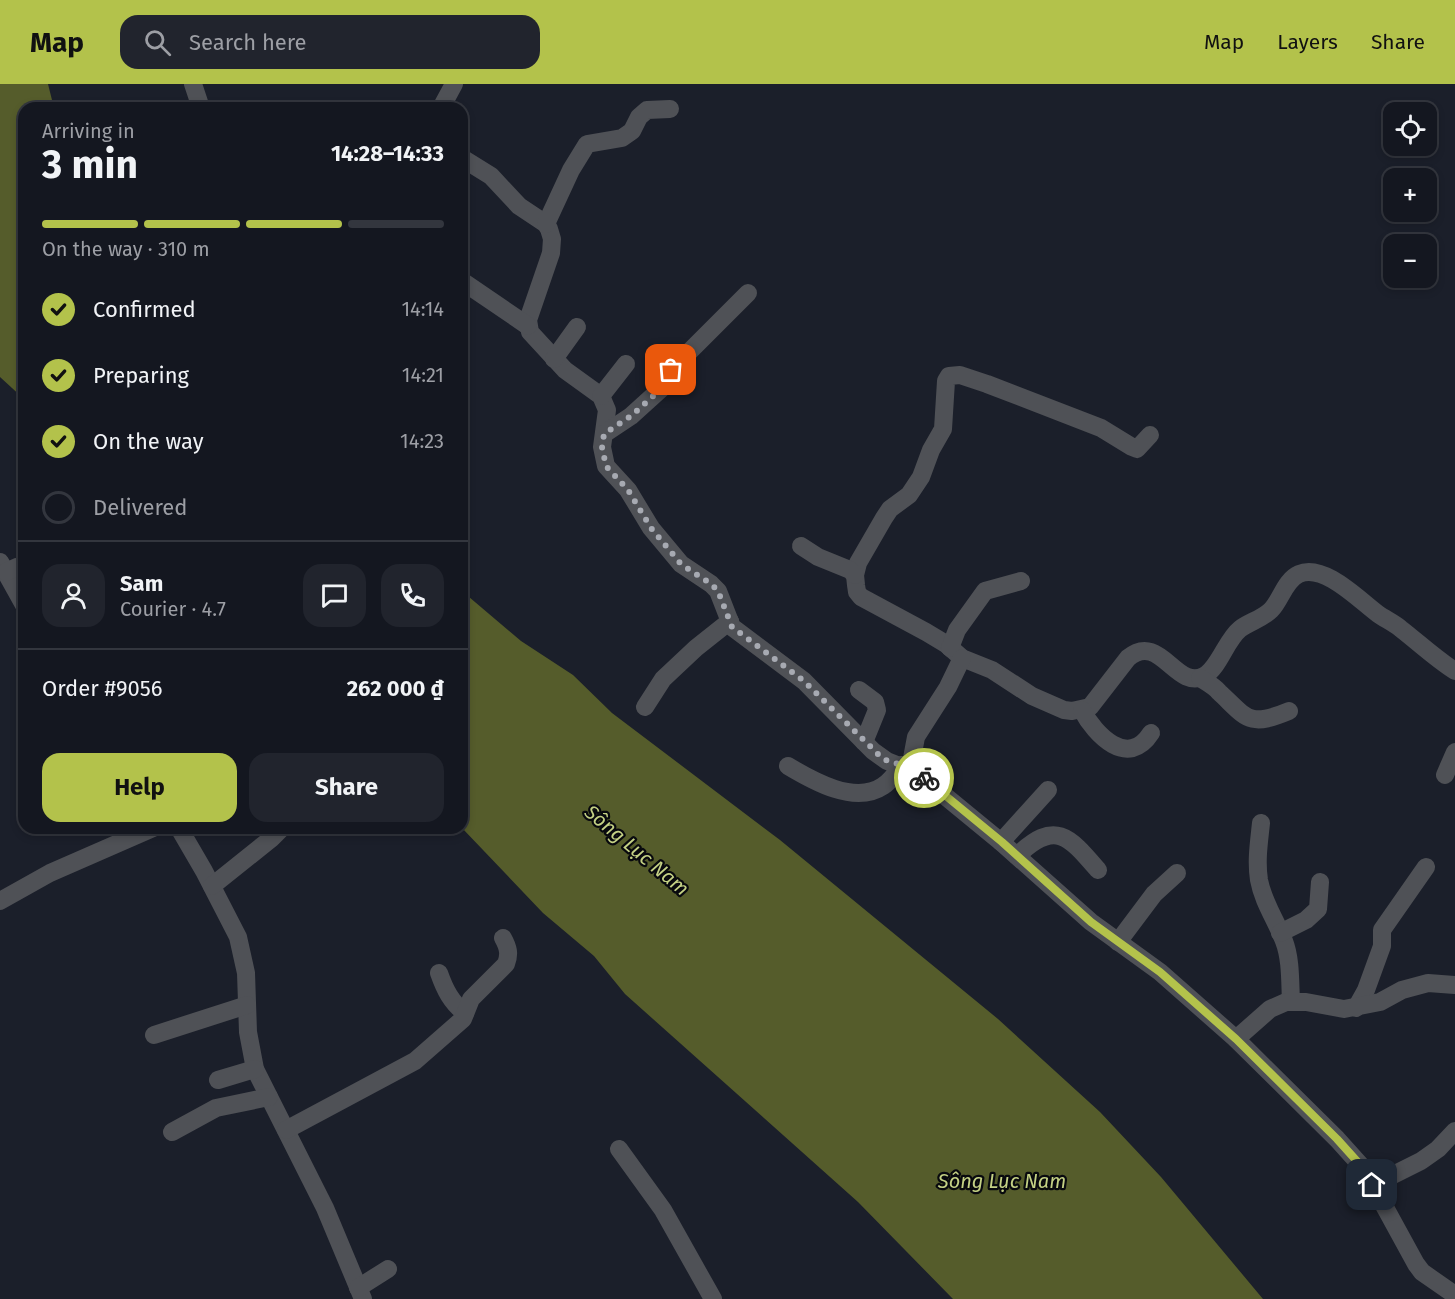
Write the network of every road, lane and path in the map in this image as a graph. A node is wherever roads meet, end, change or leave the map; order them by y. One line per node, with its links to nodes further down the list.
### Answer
1 (194, 84): 3 (street)
2 (454, 84): 4 (street)
3 (199, 102)
4 (444, 102)
5 (670, 109): 7 (street)
6 (468, 162): 7 (street)
7 (546, 224): 10 (street)
8 (468, 285): 10 (street)
9 (748, 293): 15 (street)
10 (528, 326): 12 (street)
11 (577, 327): 12 (street)
12 (554, 359): 14 (street)
13 (626, 364): 14 (street)
14 (601, 396): 15 (street)
15 (604, 434): 23 (street)
16 (1150, 435): 20 (street)
17 (801, 546): 20 (street)
18 (18, 566): 19 (street)
19 (3, 567): 22 (street)
20 (855, 575): 24 (street)
21 (1021, 581): 24 (street)
22 (18, 594)
23 (730, 621): 28 (street); 32 (street)
24 (956, 653): 29 (street); 35 (street)
25 (1455, 671): 26 (street)
26 (1200, 678): 29 (street); 30 (street)
27 (859, 690): 32 (street)
28 (645, 707)
29 (1082, 710): 31 (street)
30 (1289, 711)
31 (1151, 734)
32 (864, 742): 35 (street)
33 (1455, 752): 36 (street)
34 (788, 766): 35 (street)
35 (906, 767): 42 (street)
36 (1445, 775)
37 (1048, 790): 42 (street)
38 (1261, 823): 50 (street)
39 (139, 834): 49 (street)
40 (182, 834): 48 (street)
41 (276, 834): 48 (street)
42 (1002, 842): 43 (street)
43 (1017, 856): 45 (street); 52 (street)
44 (1426, 867): 57 (street)
45 (1098, 870)
46 (1177, 873): 52 (street)
47 (1320, 882): 50 (street)
48 (212, 885): 56 (street)
49 (0, 901)
50 (1280, 933): 55 (street)
51 (503, 938): 58 (street)
52 (1118, 942): 60 (street)
53 (439, 973): 58 (street)
54 (1455, 985): 57 (street)
55 (1291, 1002): 57 (street); 60 (street)
56 (247, 1005): 59 (street); 61 (street)
57 (1356, 1008)
58 (465, 1013): 64 (street)
59 (154, 1035)
60 (1236, 1039): 68 (street)
61 (255, 1069): 62 (street); 63 (street)
62 (218, 1080)
63 (269, 1097): 64 (street); 66 (street)
64 (286, 1130): 70 (street)
65 (1455, 1131): 68 (street)
66 (172, 1132)
67 (619, 1149): 72 (street)
68 (1372, 1185): 71 (street)
69 (388, 1269): 70 (street)
70 (360, 1294)
71 (1455, 1295)
72 (714, 1299)

